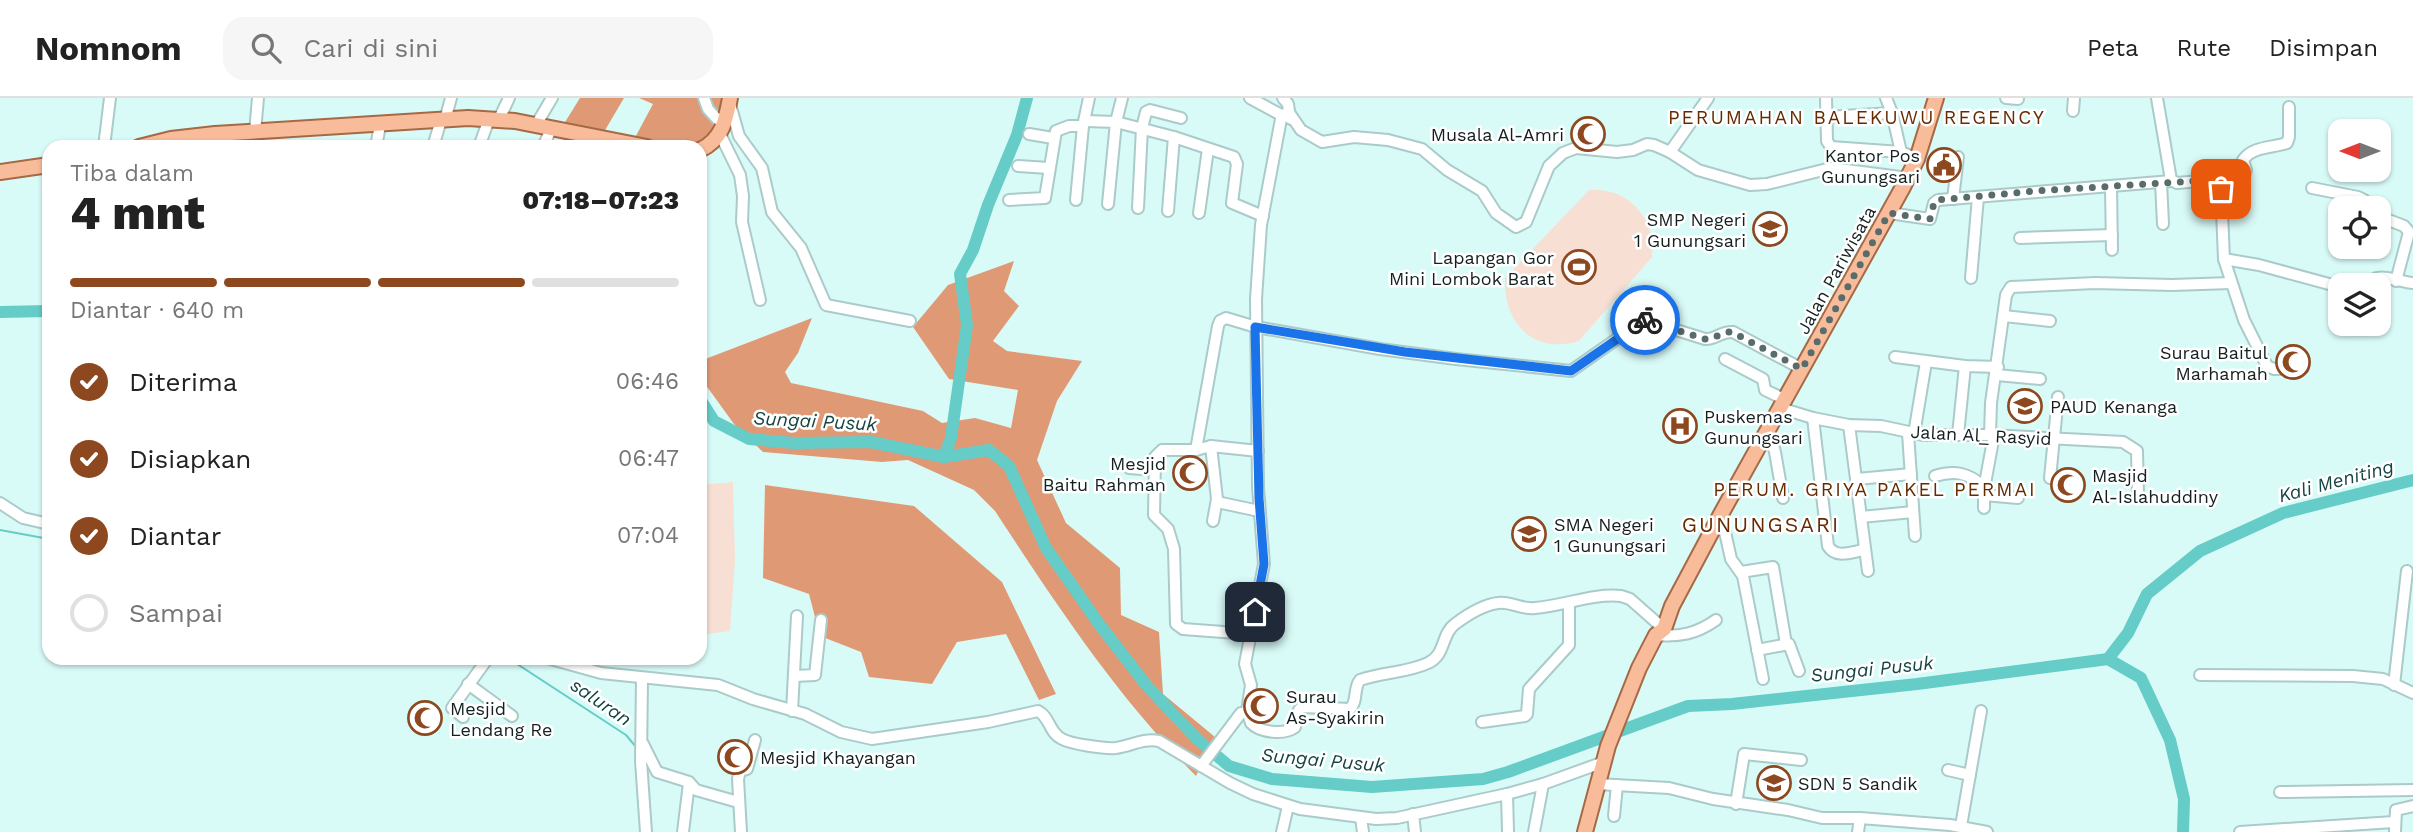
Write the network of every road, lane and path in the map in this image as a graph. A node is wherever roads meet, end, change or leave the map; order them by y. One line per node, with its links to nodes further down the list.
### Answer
1 (110, 98): 40 (street)
2 (258, 98): 35 (street)
3 (452, 98): 28 (street)
4 (508, 98): 27 (street)
5 (552, 98): 32 (street)
6 (704, 98): 24 (street)
7 (1089, 98): 30 (street)
8 (1122, 98): 29 (street)
9 (1250, 98): 26 (street)
10 (1283, 98): 26 (street)
11 (1708, 98): 49 (street)
12 (1826, 98): 23 (street)
13 (1886, 98): 22 (street)
14 (1936, 98): 52 (main road, Jalan Pariwisata)
15 (2006, 98): 18 (street)
16 (2074, 98): 21 (street)
17 (2157, 98): 58 (street)
18 (2018, 99)
19 (729, 100): 24 (main road); 89 (street)
20 (2289, 107): 59 (street)
21 (2073, 111)
22 (1892, 113): 23 (street); 50 (street)
23 (1827, 117): 50 (street)
24 (726, 118): 36 (main road)
25 (1181, 118): 33 (street)
26 (1289, 118): 49 (street); 73 (street)
27 (494, 119): 28 (main road); 32 (main road); 44 (street)
28 (443, 120): 31 (main road); 43 (street)
29 (1116, 122): 30 (street); 33 (street); 68 (street)
30 (1084, 124): 39 (street); 66 (street)
31 (380, 125): 35 (main road); 42 (street)
32 (536, 125): 34 (main road)
33 (1142, 128): 38 (street); 69 (street)
34 (551, 129): 45 (street); 46 (main road)
35 (255, 132): 41 (main road)
36 (720, 134): 47 (main road); 87 (street)
37 (1029, 134): 39 (street)
38 (1174, 137): 48 (street); 70 (street)
39 (1053, 138): 55 (street)
40 (105, 140)
41 (167, 140)
42 (377, 140)
43 (436, 140)
44 (483, 140)
45 (546, 140)
46 (610, 140)
47 (707, 146)
48 (1208, 149): 67 (street); 71 (street)
49 (1670, 152): 57 (street)
50 (1901, 152): 52 (street)
51 (1958, 157): 64 (street)
52 (1917, 159): 57 (main road, Jalan Pariwisata)
53 (42, 166): 56 (main road)
54 (1018, 166): 55 (street)
55 (1049, 168): 65 (street)
56 (0, 172)
57 (1908, 178): 72 (main road, Jalan Pariwisata)
58 (2166, 181): 59 (street); 60 (street); 76 (street)
59 (2218, 183): 80 (street)
60 (2111, 187): 63 (street); 77 (street)
61 (2312, 188): 62 (street)
62 (2353, 196)
63 (1978, 197): 64 (street); 81 (street)
64 (1952, 198): 72 (street)
65 (1009, 200)
66 (1076, 200)
67 (1232, 203): 73 (street); 74 (street)
68 (1108, 204)
69 (1138, 208)
70 (1168, 211)
71 (1199, 213)
72 (1889, 213): 99 (main road, Jalan Pariwisata)
73 (1263, 216): 91 (street)
74 (1230, 218)
75 (2391, 221): 83 (street)
76 (2163, 224)
77 (2112, 236): 78 (street); 79 (street)
78 (2020, 238)
79 (2112, 250)
80 (2224, 259): 84 (street); 86 (street)
81 (1971, 278)
82 (2391, 280): 83 (street)
83 (2396, 281): 85 (street)
84 (2231, 283): 88 (street); 98 (street)
85 (2413, 283)
86 (2328, 284)
87 (760, 300)
88 (2004, 316): 90 (street); 97 (street)
89 (910, 321)
90 (2050, 321)
91 (1255, 327): 99 (street); 111 (street); 112 (street)
92 (1895, 357): 95 (street)
93 (2012, 358): 97 (street)
94 (1725, 359): 102 (street)
95 (1926, 362): 96 (street); 106 (street)
96 (1965, 366): 97 (street); 107 (street)
97 (1998, 366): 100 (street); 108 (street)
98 (2303, 368)
99 (1802, 369): 102 (main road, Jalan Pariwisata)
100 (2040, 379)
101 (2058, 397): 109 (street)
102 (1782, 403): 103 (street, Jalan Al_ Rasyid); 105 (main road, Jalan Pariwisata)
103 (1813, 418): 104 (street, Jalan Al_ Rasyid); 133 (street)
104 (1849, 425): 106 (street, Jalan Al_ Rasyid); 118 (street)
105 (1768, 428): 121 (street); 128 (main road, Jalan Pariwisata)
106 (1911, 433): 107 (street, Jalan Al_ Rasyid); 115 (street)
107 (1958, 435): 108 (street, Jalan Al_ Rasyid)
108 (1992, 435): 109 (street, Jalan Al_ Rasyid); 119 (street)
109 (2053, 439): 117 (street); 120 (street, Jalan Al_ Rasyid)
110 (1211, 446): 111 (street); 112 (street); 123 (street)
111 (1196, 450): 114 (street)
112 (1258, 451): 126 (street)
113 (1129, 468): 114 (street)
114 (1155, 470): 142 (street)
115 (1912, 474): 118 (street); 127 (street)
116 (1935, 476): 119 (street)
117 (2050, 478)
118 (1857, 479): 129 (street)
119 (1984, 491): 122 (street); 125 (street)
120 (2138, 495)
121 (1783, 498)
122 (2018, 498)
123 (1217, 502): 126 (street); 130 (street)
124 (0, 503): 131 (street)
125 (1984, 508)
126 (1259, 511): 142 (street)
127 (1913, 512): 129 (street); 132 (street)
128 (1721, 514): 136 (street); 141 (main road, Jalan Pariwisata)
129 (1861, 517): 133 (street)
130 (1213, 521)
131 (42, 522)
132 (1915, 536)
133 (1864, 550): 134 (street)
134 (1868, 571)
135 (2407, 571): 153 (street)
136 (1741, 572): 143 (street); 144 (street)
137 (1569, 603): 141 (street); 157 (street); 160 (street)
138 (797, 616): 149 (street)
139 (821, 620): 149 (street)
140 (1716, 620): 141 (street)
141 (1660, 632): 163 (main road, Jalan Pariwisata)
142 (1250, 634): 157 (street)
143 (1786, 643): 144 (street); 147 (street)
144 (1757, 650): 151 (street)
145 (483, 665): 152 (street)
146 (571, 665): 150 (street)
147 (1799, 671)
148 (2200, 675): 153 (street)
149 (794, 676): 155 (street)
150 (642, 679): 155 (street); 161 (street)
151 (1763, 679)
152 (468, 684): 158 (street); 159 (street)
153 (2394, 685): 154 (street)
154 (2413, 693)
155 (792, 711): 165 (street)
156 (1981, 711): 167 (street)
157 (1247, 713): 165 (street)
158 (512, 716)
159 (463, 717)
160 (1482, 722)
161 (640, 738): 168 (street); 188 (street)
162 (755, 740): 175 (street)
163 (1606, 754): 169 (street); 170 (main road, Jalan Pariwisata)
164 (1801, 760): 176 (street)
165 (1202, 763): 177 (street)
166 (1948, 770): 167 (street)
167 (1970, 775): 183 (street)
168 (690, 783): 175 (street); 189 (street)
169 (1543, 784): 174 (street); 195 (street)
170 (1597, 784): 171 (street); 196 (main road, Jalan Pariwisata)
171 (1617, 785): 176 (street); 180 (street)
172 (2413, 790): 173 (street)
173 (2280, 792)
174 (1507, 794): 179 (street); 194 (street)
175 (738, 802): 190 (street)
176 (1736, 804): 182 (street)
177 (1288, 806): 181 (street); 191 (street)
178 (2413, 806): 184 (street)
179 (1413, 814): 181 (street); 193 (street)
180 (1614, 816)
181 (1361, 818): 192 (street)
182 (1860, 818): 183 (street); 197 (street)
183 (1961, 826): 198 (street)
184 (2395, 827): 186 (street)
185 (2304, 829): 186 (street); 187 (street)
186 (2340, 829)
187 (2273, 830): 199 (street)
188 (646, 832)
189 (683, 832)
190 (741, 832)
191 (1282, 832)
192 (1363, 832)
193 (1415, 832)
194 (1508, 832)
195 (1534, 832)
196 (1585, 832)
197 (1858, 832)
198 (1987, 832)
199 (2240, 832)

